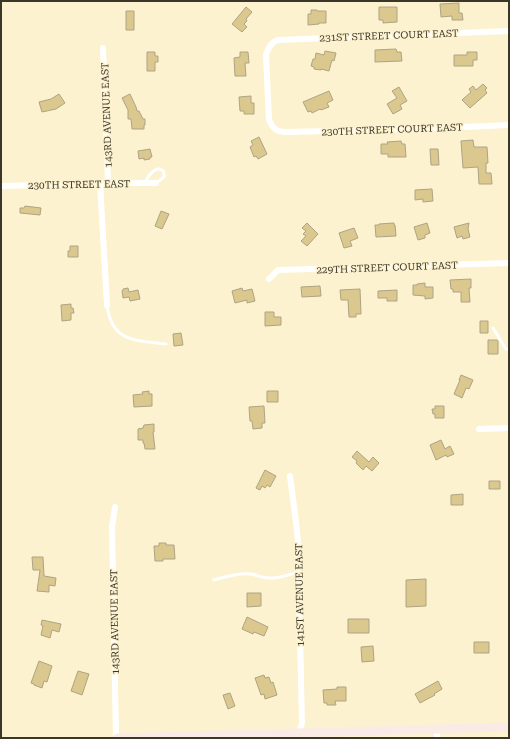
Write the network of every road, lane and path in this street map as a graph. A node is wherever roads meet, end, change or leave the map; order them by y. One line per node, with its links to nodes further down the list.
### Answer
1 (509, 31): 4 (street, 231ST STREET COURT EAST)
2 (103, 48): 6 (street, 143RD AVENUE EAST)
3 (509, 124): 4 (street, 230TH STREET COURT EAST)
4 (275, 129)
5 (100, 183): 6 (street, 230TH STREET EAST); 9 (street, 230TH STREET EAST); 12 (street)
6 (108, 183): 7 (street, 230TH STREET EAST)
7 (145, 183): 8 (street, 230TH STREET EAST); 8 (lane)
8 (156, 183)
9 (1, 186)
10 (509, 262): 11 (street, 229TH STREET COURT EAST)
11 (269, 279)
12 (107, 305): 14 (lane)
13 (493, 328): 15 (lane)
14 (166, 344)
15 (509, 349)
16 (509, 428): 17 (street)
17 (479, 429)
18 (290, 476): 20 (street, 141ST AVENUE EAST)
19 (115, 507): 25 (street, 143RD AVENUE EAST)
20 (297, 572): 21 (lane); 24 (street, 141ST AVENUE EAST)
21 (214, 580)
22 (509, 727): 23 (street)
23 (437, 733): 24 (street)
24 (299, 735): 25 (street)
25 (116, 738)

